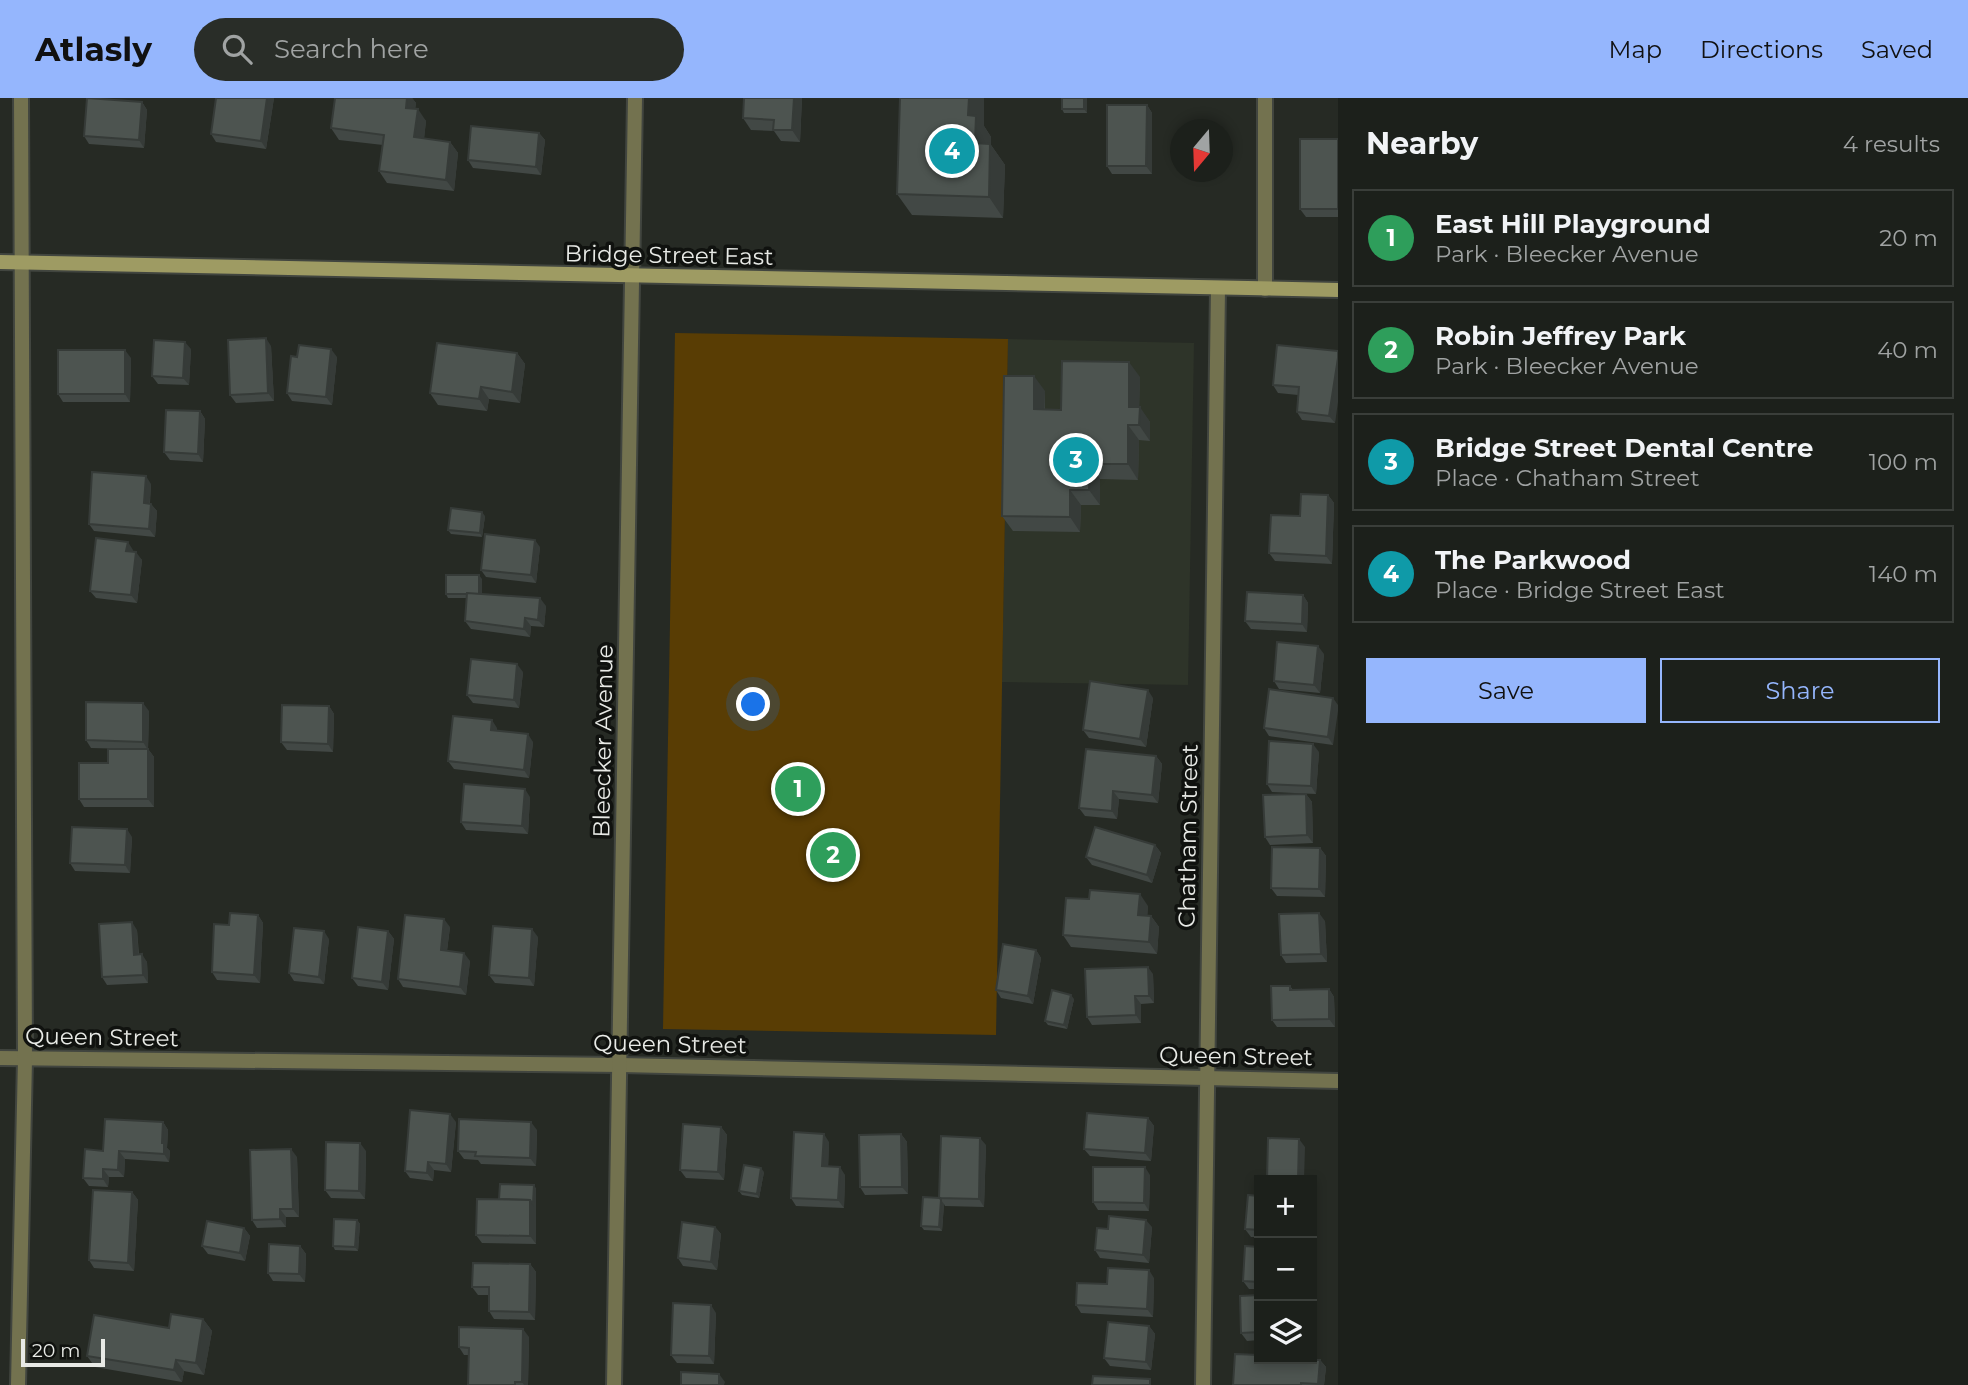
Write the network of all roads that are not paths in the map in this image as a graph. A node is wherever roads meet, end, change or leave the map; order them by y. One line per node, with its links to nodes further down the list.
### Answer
1 (21, 98): 5 (street)
2 (635, 98): 6 (street, Bleecker Avenue)
3 (1265, 98): 8 (street)
4 (0, 262): 5 (street, Bridge Street East)
5 (24, 262): 6 (street, Bridge Street East); 11 (street)
6 (634, 278): 7 (street, Bridge Street East); 12 (street, Bleecker Avenue)
7 (1219, 288): 8 (street, Bridge Street East); 13 (street, Chatham Street)
8 (1265, 289): 9 (street, Bridge Street East)
9 (1338, 290)
10 (0, 1058): 11 (street, Queen Street)
11 (25, 1059): 12 (street, Queen Street); 15 (street)
12 (621, 1065): 13 (street, Queen Street); 16 (street, Bleecker Avenue)
13 (1208, 1078): 14 (street, Queen Street); 17 (street, Chatham Street)
14 (1338, 1081)
15 (18, 1385)
16 (614, 1385)
17 (1203, 1385)

